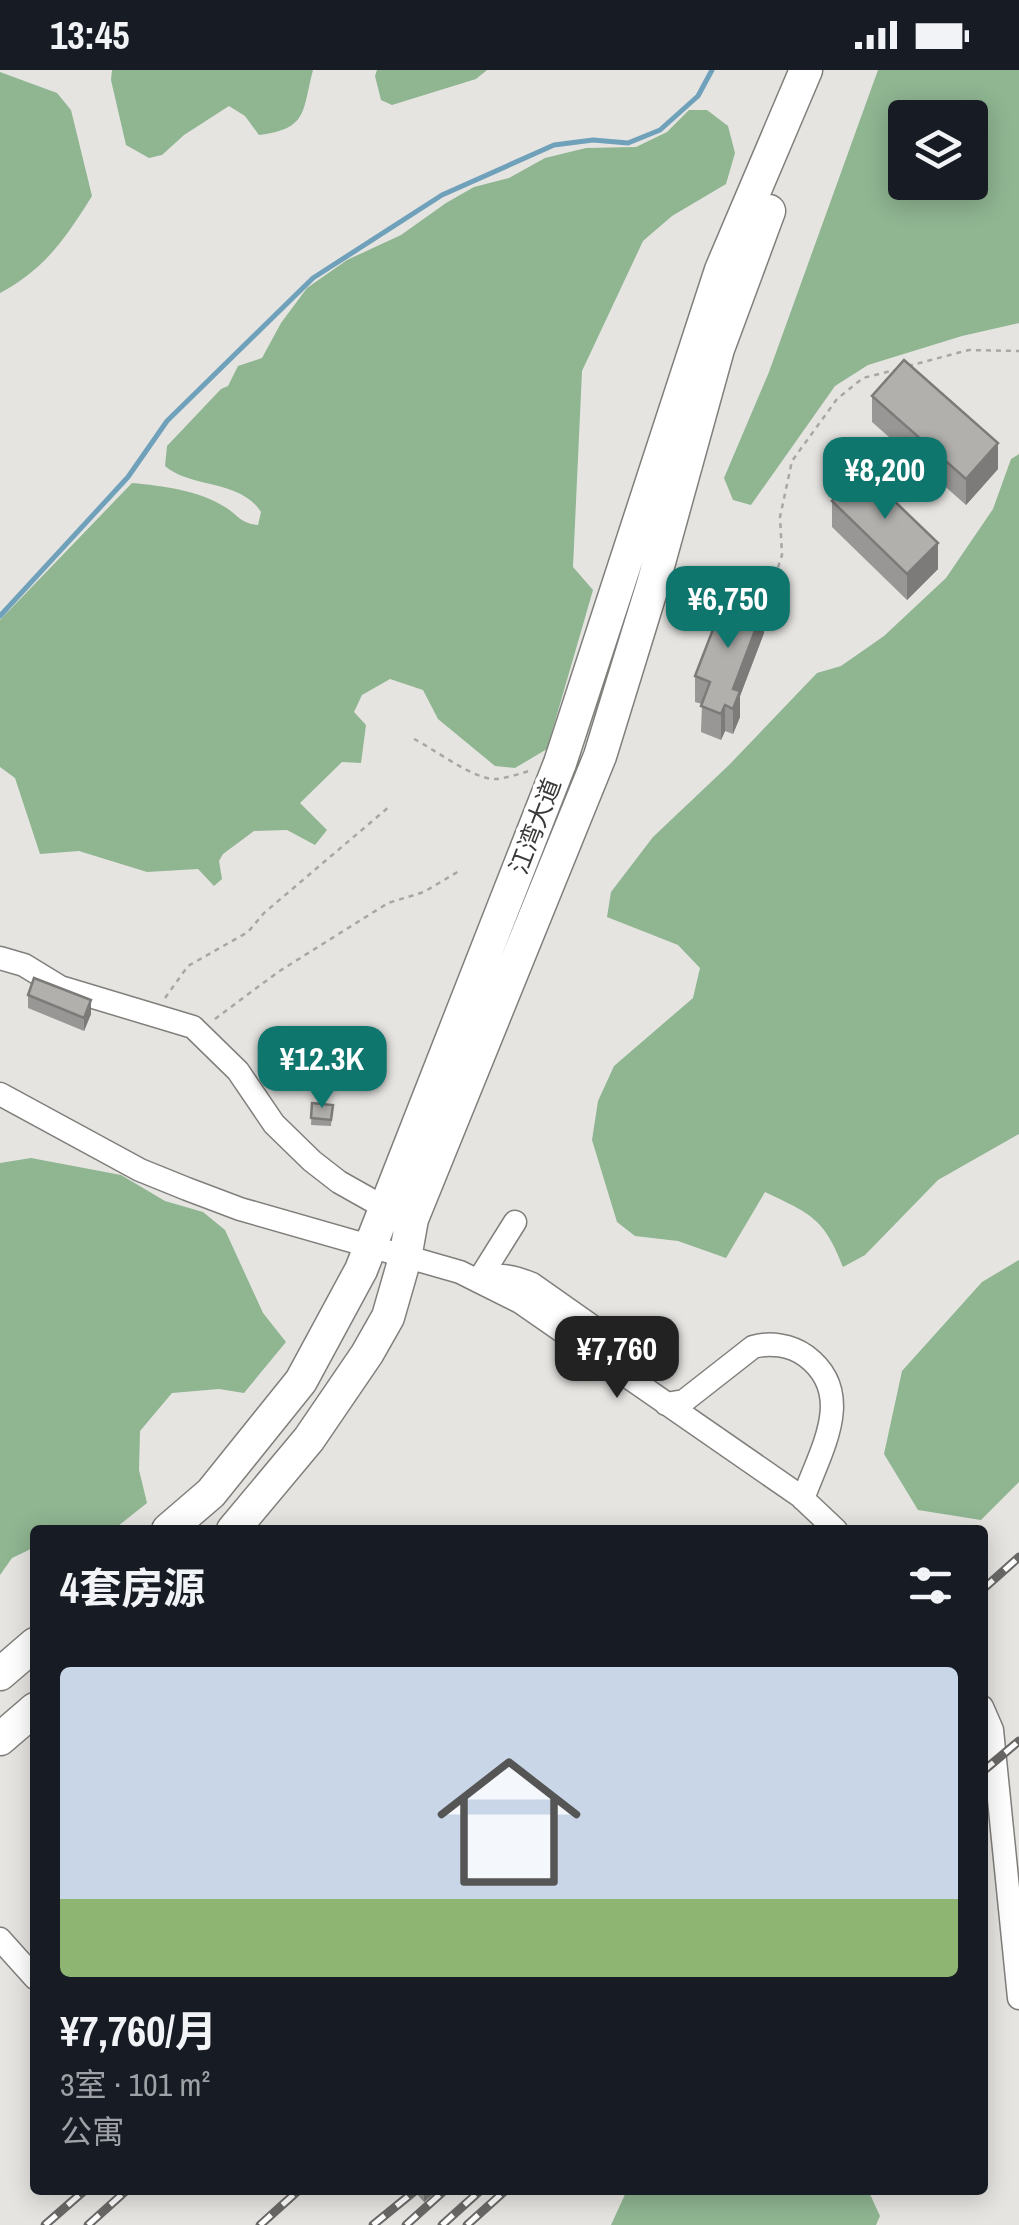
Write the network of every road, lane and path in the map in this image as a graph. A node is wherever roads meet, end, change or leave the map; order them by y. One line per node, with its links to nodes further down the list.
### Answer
1 (806, 70): 7 (highway, 江湾大道)
2 (826, 70): 4 (highway, 江湾大道)
3 (1019, 351): 5 (path)
4 (653, 584): 5 (street); 17 (highway, 江湾大道)
5 (768, 597)
6 (414, 739): 7 (path)
7 (560, 763): 14 (highway, 江湾大道)
8 (390, 806): 11 (path)
9 (459, 871): 12 (path)
10 (0, 958): 11 (street)
11 (153, 1016): 12 (street)
12 (199, 1032): 14 (street)
13 (0, 1094): 16 (street)
14 (387, 1209): 16 (highway, 江湾大道); 17 (street)
15 (515, 1222): 18 (street)
16 (371, 1248): 17 (street); 22 (highway, 江湾大道)
17 (405, 1258): 18 (street); 23 (highway, 江湾大道)
18 (478, 1282): 19 (street); 20 (street)
19 (637, 1358)
20 (666, 1404): 21 (street); 21 (street)
21 (803, 1499): 24 (street)
22 (174, 1525)
23 (236, 1525)
24 (831, 1525)
25 (30, 1648): 26 (highway)
26 (0, 1674)
27 (30, 1713): 29 (highway)
28 (988, 1721): 32 (street)
29 (0, 1739)
30 (0, 1939): 31 (street)
31 (30, 1972)
32 (1019, 1998)

